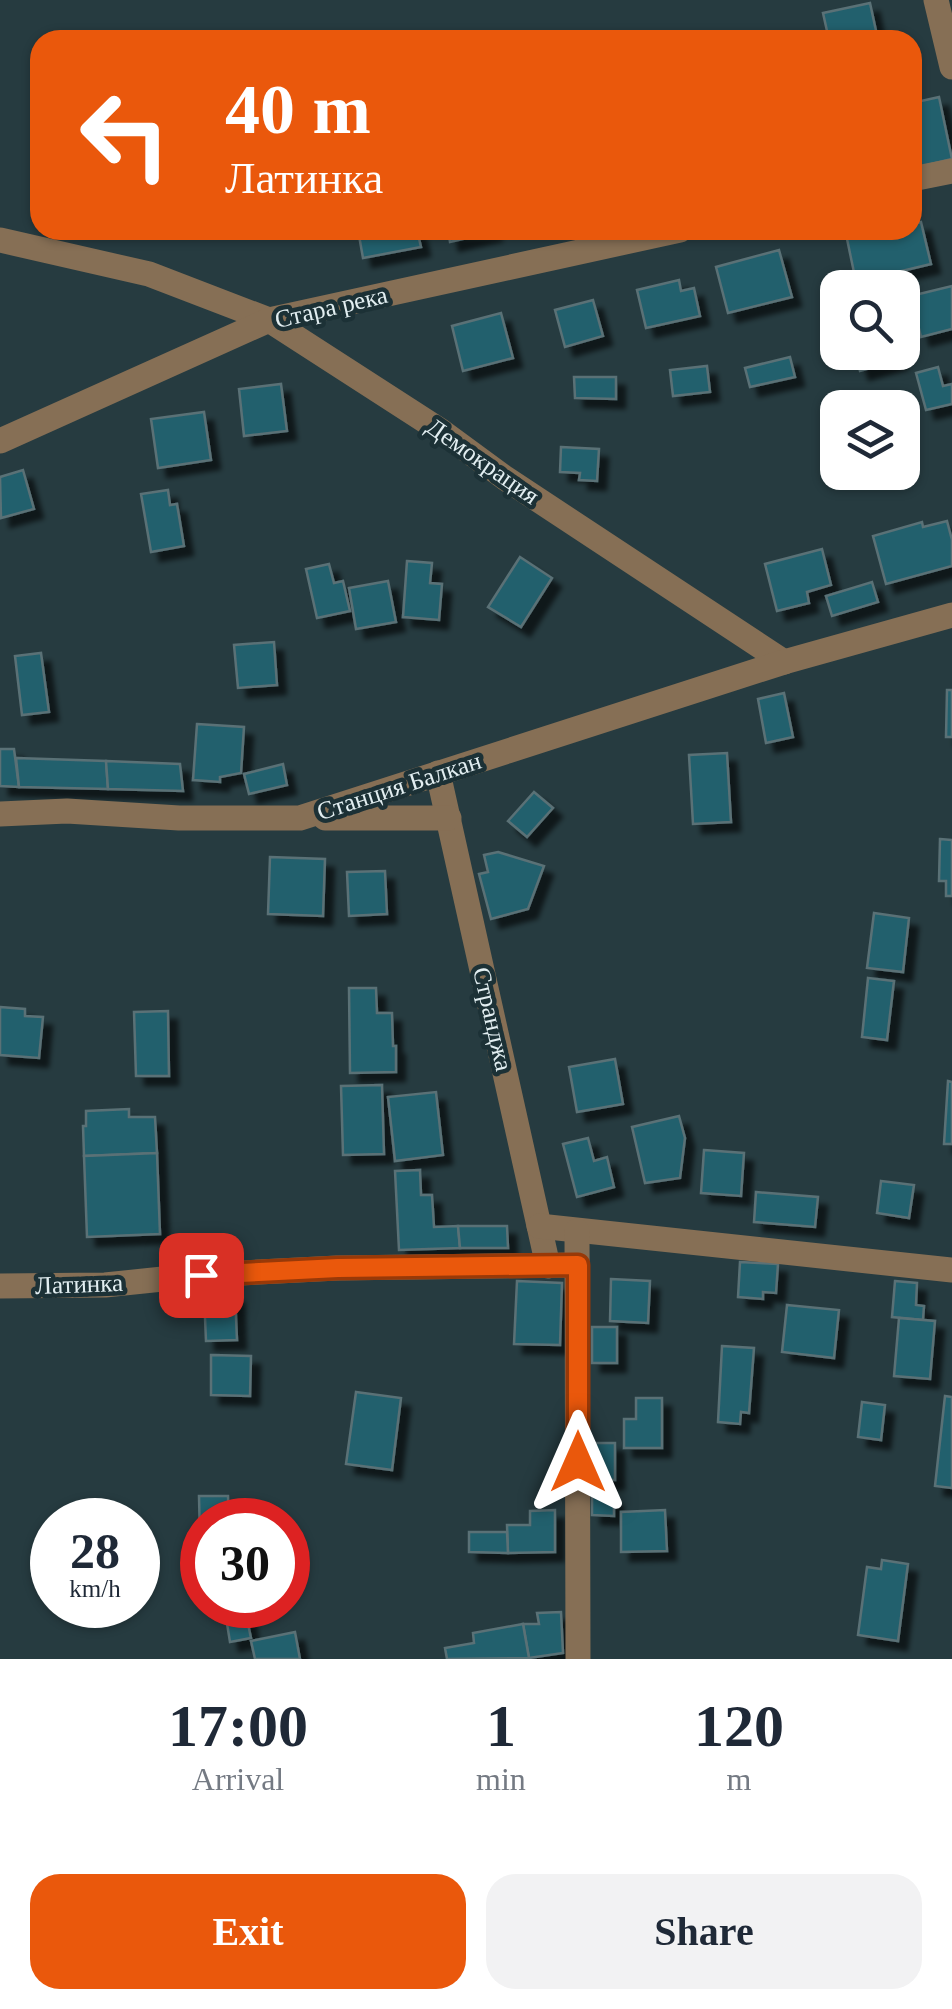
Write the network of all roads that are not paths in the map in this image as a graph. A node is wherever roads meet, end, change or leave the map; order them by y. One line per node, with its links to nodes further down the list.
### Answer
1 (936, 0): 2 (street)
2 (952, 67)
3 (952, 170): 4 (street)
4 (922, 177)
5 (0, 240): 7 (street, Демокрация)
6 (634, 240): 7 (street, Стара река)
7 (269, 320): 8 (street, Стара река); 10 (street, Демокрация)
8 (0, 441)
9 (952, 614): 10 (street)
10 (784, 662): 11 (street, Станция Балкан)
11 (438, 773): 13 (street, Станция Балкан); 14 (street, Странджа)
12 (0, 814): 13 (street, Станция Балкан)
13 (300, 818): 14 (street)
14 (448, 818): 15 (street, Странджа)
15 (540, 1226): 16 (street); 18 (street, Странджа)
16 (577, 1231): 17 (street); 19 (street)
17 (578, 1265): 18 (street, Латинка); 21 (street)
18 (548, 1266): 20 (street, Латинка)
19 (952, 1270)
20 (0, 1286)
21 (578, 1659)

